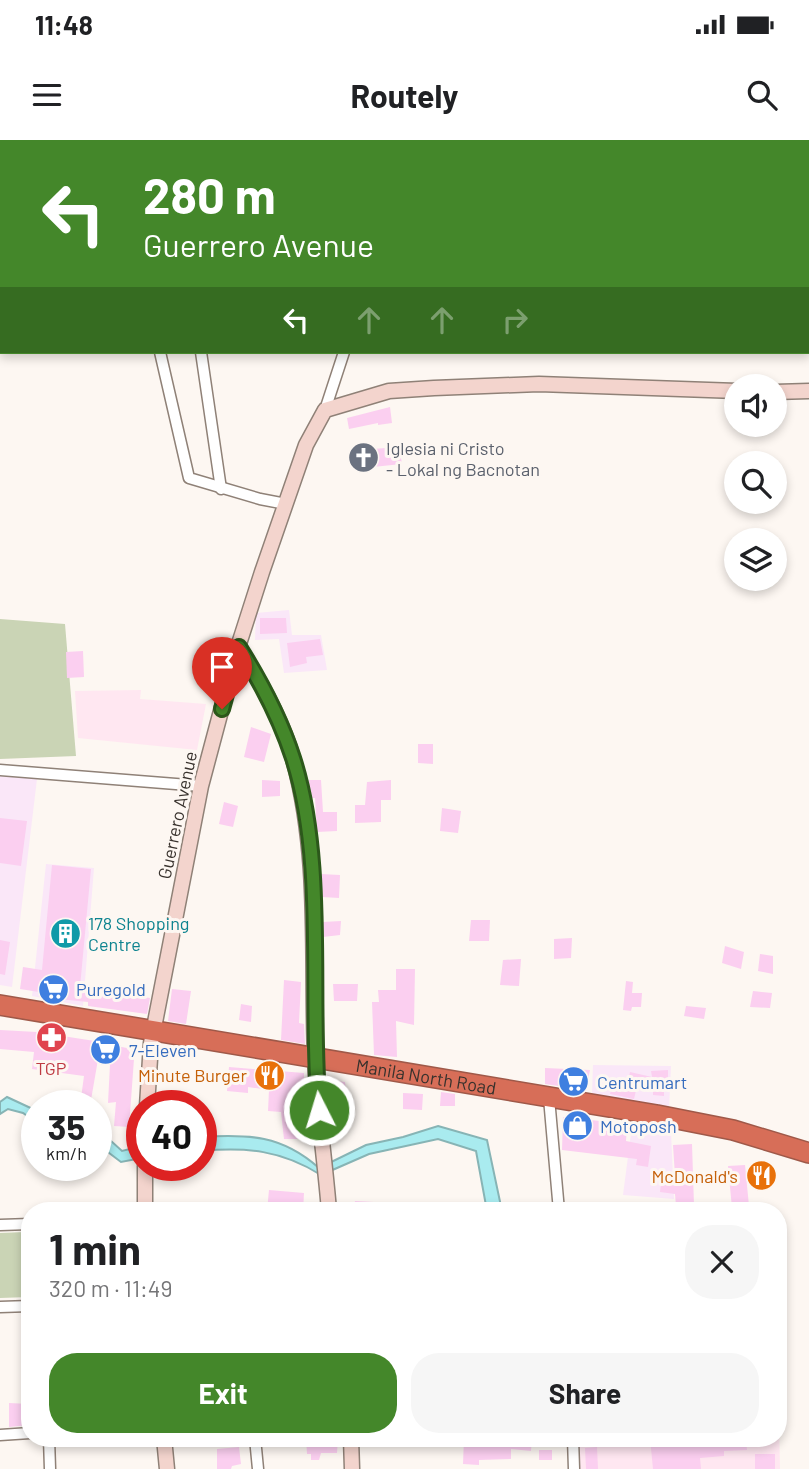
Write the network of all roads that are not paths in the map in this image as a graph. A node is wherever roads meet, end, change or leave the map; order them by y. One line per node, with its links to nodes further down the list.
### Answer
1 (160, 354): 8 (street)
2 (201, 354): 8 (street)
3 (343, 354): 7 (street)
4 (809, 390): 6 (main road)
5 (724, 391): 7 (main road)
6 (787, 391)
7 (325, 410): 9 (main road, Guerrero Avenue)
8 (220, 489): 9 (street)
9 (286, 503): 10 (main road, Guerrero Avenue)
10 (239, 647): 12 (main road, Guerrero Avenue); 15 (main road)
11 (0, 770): 12 (street)
12 (201, 786): 14 (main road, Guerrero Avenue)
13 (0, 1005): 14 (highway, Manila North Road)
14 (153, 1031): 15 (highway, Manila North Road); 16 (main road, Guerrero Avenue)
15 (315, 1059): 17 (highway, Manila North Road); 21 (main road)
16 (148, 1090)
17 (549, 1098): 18 (highway, Manila North Road); 22 (street)
18 (809, 1153)
19 (145, 1181): 20 (main road)
20 (145, 1202)
21 (328, 1202)
22 (558, 1202)
23 (21, 1224): 24 (street)
24 (0, 1225)
25 (21, 1306): 26 (street)
26 (0, 1307)
27 (21, 1434): 28 (street)
28 (0, 1435)
29 (49, 1447): 34 (street)
30 (165, 1447): 35 (main road)
31 (256, 1447): 36 (street)
32 (351, 1447): 37 (main road)
33 (573, 1447): 38 (street)
34 (50, 1469)
35 (167, 1469)
36 (258, 1469)
37 (352, 1469)
38 (574, 1469)

